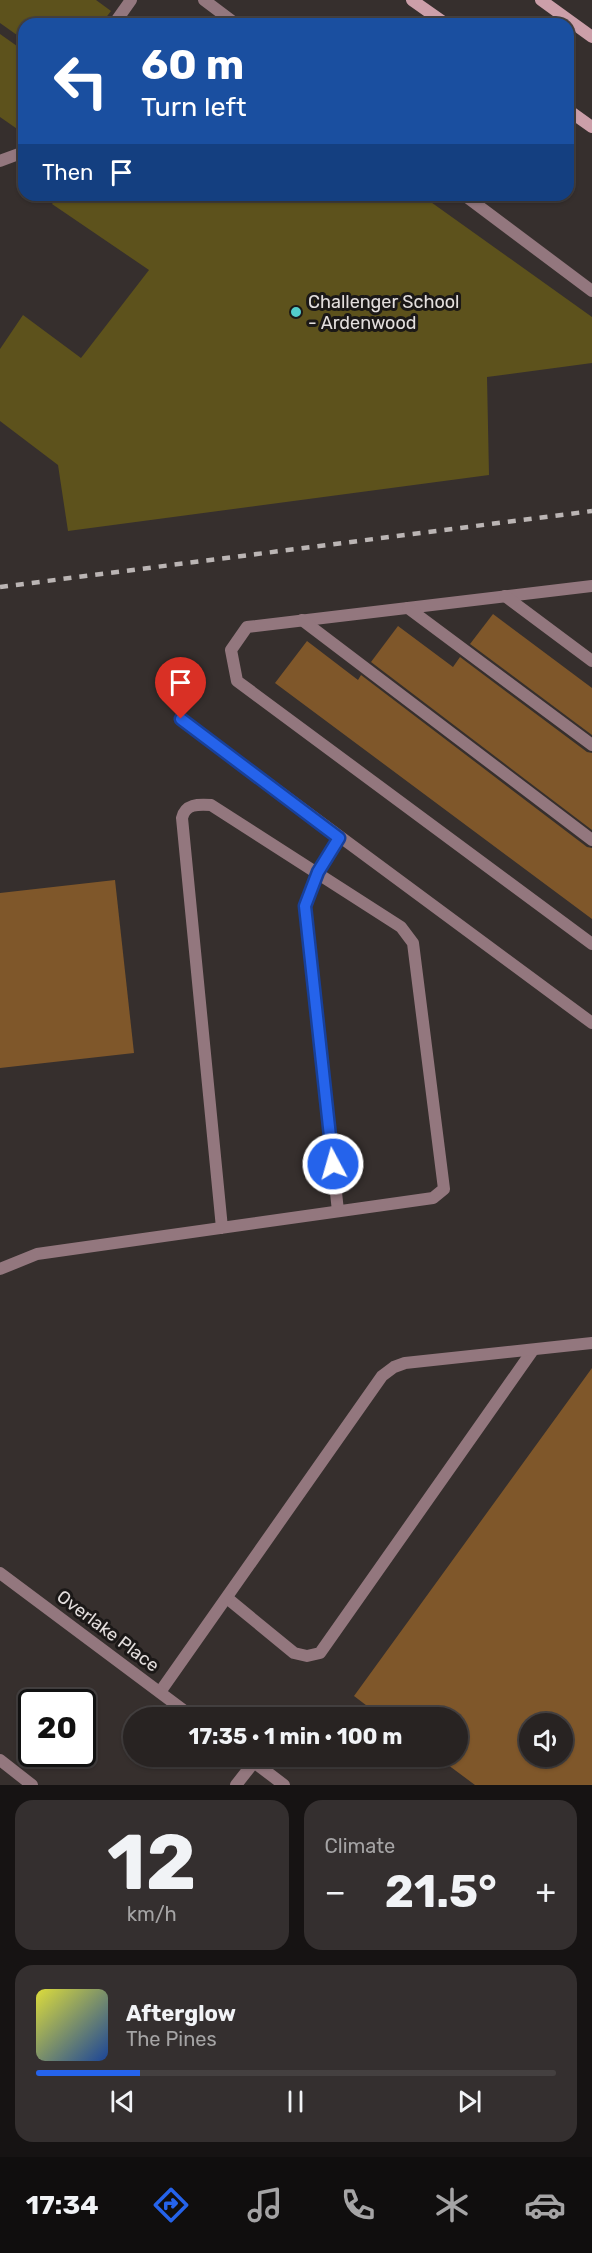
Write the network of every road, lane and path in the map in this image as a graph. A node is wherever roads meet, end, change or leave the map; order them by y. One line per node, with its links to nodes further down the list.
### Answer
1 (131, 0): 5 (street)
2 (204, 0): 6 (street)
3 (412, 0): 7 (main road)
4 (541, 0): 8 (main road)
5 (118, 18)
6 (228, 18)
7 (438, 18)
8 (566, 18)
9 (574, 24): 10 (main road)
10 (592, 37)
11 (574, 114): 12 (main road)
12 (592, 127)
13 (18, 154): 14 (street)
14 (0, 161)
15 (472, 201): 16 (street)
16 (592, 291)
17 (592, 586): 18 (street)
18 (505, 596): 19 (street); 21 (street)
19 (408, 608): 20 (street); 23 (street)
20 (302, 620): 25 (street); 27 (street)
21 (592, 662)
22 (181, 719): 24 (street)
23 (592, 745)
24 (339, 838): 26 (street); 28 (street)
25 (592, 840)
26 (318, 872): 29 (street); 29 (street); 30 (street)
27 (592, 944)
28 (592, 1023)
29 (338, 1211): 30 (street)
30 (222, 1228): 31 (street)
31 (0, 1269)
32 (592, 1343): 33 (street)
33 (533, 1350): 35 (street); 35 (street)
34 (0, 1573): 36 (street, Overlake Place)
35 (227, 1598): 36 (street)
36 (160, 1692): 37 (street, Overlake Place)
37 (180, 1707)
38 (0, 1760): 41 (street)
39 (246, 1767): 42 (street)
40 (260, 1767): 43 (street)
41 (32, 1785)
42 (236, 1785)
43 (284, 1785)

